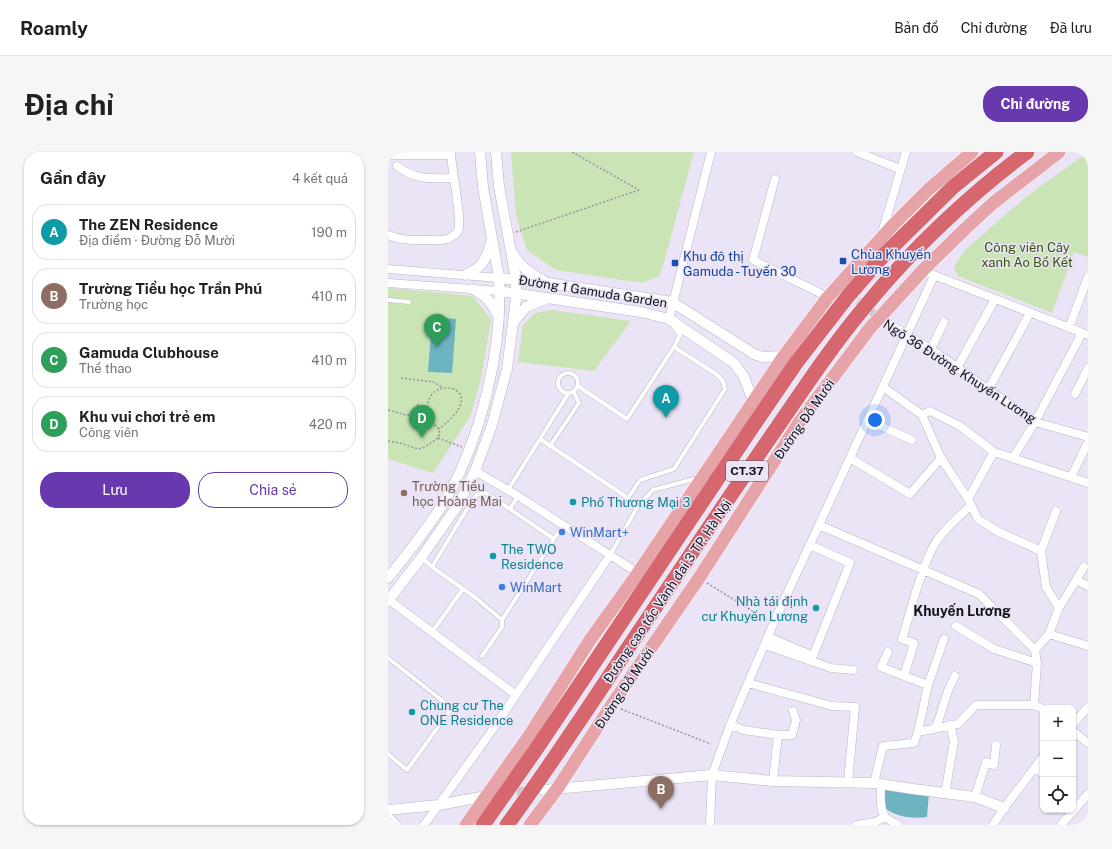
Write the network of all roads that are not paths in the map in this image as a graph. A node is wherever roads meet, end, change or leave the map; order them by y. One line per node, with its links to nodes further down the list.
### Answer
1 (480, 152): 18 (street)
2 (496, 152): 19 (street)
3 (711, 152): 36 (street)
4 (857, 152): 13 (street)
5 (906, 152): 13 (street)
6 (972, 152): 17 (main road)
7 (996, 152): 156 (highway, Đường cao tốc Vành đai 3 TP. Hà Nội / CT.37)
8 (1027, 152): 157 (highway, Đường cao tốc Vành đai 3 TP. Hà Nội / CT.37)
9 (1059, 152): 21 (main road, Đường Đỗ Mười)
10 (451, 154): 11 (street); 14 (street)
11 (388, 155)
12 (397, 166): 14 (street)
13 (900, 169): 17 (street)
14 (454, 178): 16 (street)
15 (775, 179): 31 (street)
16 (388, 235)
17 (880, 239): 31 (main road)
18 (492, 241): 22 (street); 24 (street)
19 (512, 253): 25 (street); 27 (street)
20 (388, 269): 22 (street, Đường 1 Gamuda Garden)
21 (929, 273): 33 (street); 38 (main road, Đường Đỗ Mười); 44 (street)
22 (465, 275): 24 (street, Đường 1 Gamuda Garden)
23 (1088, 277): 43 (street)
24 (499, 278): 25 (street, Đường 1 Gamuda Garden); 29 (street)
25 (516, 279): 27 (street, Đường 1 Gamuda Garden); 30 (street)
26 (388, 282): 28 (street, Đường 1 Gamuda Garden)
27 (548, 283): 36 (street, Đường 1 Gamuda Garden)
28 (472, 289): 29 (street, Đường 1 Gamuda Garden); 40 (street)
29 (500, 291): 30 (street, Đường 1 Gamuda Garden); 40 (street)
30 (516, 293): 32 (street, Đường 1 Gamuda Garden); 42 (street)
31 (828, 297): 48 (main road)
32 (548, 298): 39 (street, Đường 1 Gamuda Garden); 42 (street)
33 (995, 299): 37 (street); 49 (street)
34 (388, 300): 35 (lane)
35 (409, 302)
36 (672, 302): 39 (street); 48 (street, Đường 1 Gamuda Garden)
37 (1030, 313): 43 (street); 53 (street)
38 (879, 318): 44 (street, Ngõ 36 Đường Khuyến Lương); 140 (main road, Đường Đỗ Mười)
39 (668, 319): 46 (lane); 57 (street, Đường 1 Gamuda Garden)
40 (499, 320): 70 (street)
41 (944, 322): 47 (street)
42 (513, 323): 71 (street)
43 (1069, 328): 45 (street)
44 (907, 334): 47 (street, Ngõ 36 Đường Khuyến Lương); 52 (street)
45 (1085, 334): 60 (street)
46 (674, 347): 51 (lane); 77 (lane)
47 (931, 349): 49 (street, Ngõ 36 Đường Khuyến Lương)
48 (784, 356): 57 (main road)
49 (957, 368): 53 (street, Ngõ 36 Đường Khuyến Lương)
50 (1088, 368): 56 (street)
51 (578, 386): 54 (lane); 55 (lane)
52 (883, 387): 58 (street); 59 (street)
53 (988, 390): 60 (street, Ngõ 36 Đường Khuyến Lương)
54 (574, 392): 55 (lane); 65 (lane)
55 (568, 394): 62 (lane)
56 (1075, 394)
57 (753, 401): 72 (main road)
58 (922, 415): 66 (street); 68 (street)
59 (867, 420): 63 (street); 67 (street)
60 (1035, 422): 61 (street, Ngõ 36 Đường Khuyến Lương); 69 (street)
61 (1088, 437)
62 (540, 439): 65 (lane); 75 (lane)
63 (912, 440)
64 (1088, 442): 73 (street)
65 (550, 446): 77 (lane)
66 (994, 452): 69 (street); 78 (street)
67 (850, 458): 68 (street); 85 (street)
68 (941, 458): 78 (street)
69 (1013, 458): 73 (street)
70 (463, 465): 71 (street); 95 (street)
71 (475, 472): 75 (street); 79 (street)
72 (702, 477): 80 (lane); 94 (main road)
73 (1071, 477): 74 (street)
74 (1088, 483)
75 (508, 491): 76 (street)
76 (518, 496): 82 (lane); 84 (street)
77 (628, 498): 80 (lane)
78 (970, 502): 88 (street); 93 (street)
79 (458, 505): 81 (lane); 90 (street)
80 (638, 506): 89 (lane)
81 (468, 507): 82 (lane); 91 (lane)
82 (510, 509): 86 (lane)
83 (1056, 511): 88 (street)
84 (563, 525): 86 (lane); 89 (street)
85 (819, 525): 87 (street); 93 (street)
86 (554, 539): 101 (lane)
87 (810, 545): 106 (street); 106 (street)
88 (1041, 551): 100 (street)
89 (610, 555): 94 (street); 118 (street)
90 (421, 558): 91 (lane); 99 (street)
91 (432, 567): 98 (lane)
92 (1084, 567): 96 (street)
93 (924, 569): 108 (street); 114 (street)
94 (638, 573): 144 (main road)
95 (388, 578)
96 (1076, 580): 97 (street); 100 (street)
97 (1088, 586)
98 (463, 589): 101 (lane); 103 (lane)
99 (389, 600): 103 (street)
100 (1059, 608): 104 (street)
101 (502, 620): 110 (lane)
102 (956, 626): 112 (street)
103 (432, 632): 118 (street)
104 (1049, 634): 107 (street); 108 (street)
105 (944, 639): 117 (street)
106 (766, 641): 113 (street); 116 (street)
107 (1088, 646)
108 (1035, 650): 112 (street)
109 (888, 652): 114 (street)
110 (482, 656)
111 (388, 658): 132 (lane)
112 (1037, 662): 119 (street)
113 (853, 670)
114 (904, 676): 117 (street)
115 (955, 676): 126 (street)
116 (748, 683): 124 (street); 138 (street)
117 (928, 685): 127 (street)
118 (516, 695): 147 (street)
119 (1034, 705): 120 (street); 125 (street)
120 (1040, 708)
121 (1088, 708): 123 (street)
122 (793, 712): 129 (street)
123 (1076, 721)
124 (730, 726): 129 (street); 136 (street)
125 (950, 726): 126 (street); 142 (street)
126 (936, 728): 127 (street)
127 (918, 732): 139 (street)
128 (1076, 733): 130 (street)
129 (778, 735): 137 (street)
130 (1088, 743)
131 (996, 745): 145 (street)
132 (388, 754)
133 (1040, 761): 134 (street)
134 (1035, 767): 135 (street); 148 (street)
135 (1040, 771)
136 (712, 775): 137 (street); 140 (street); 159 (street)
137 (773, 781): 138 (street)
138 (848, 782): 139 (street)
139 (877, 784): 142 (street); 152 (street)
140 (557, 789): 141 (street); 158 (main road, Đường Đỗ Mười)
141 (543, 790)
142 (946, 794): 145 (street)
143 (1088, 794): 146 (street)
144 (491, 795): 147 (street); 155 (main road)
145 (975, 797): 148 (street)
146 (1076, 803)
147 (440, 805): 149 (street); 154 (street)
148 (1004, 808): 162 (street)
149 (388, 810)
150 (1069, 813): 163 (street)
151 (388, 816): 153 (street)
152 (887, 820): 160 (street); 161 (street)
153 (397, 825)
154 (424, 825)
155 (466, 825)
156 (483, 825)
157 (507, 825)
158 (530, 825)
159 (710, 825)
160 (857, 825)
161 (898, 825)
162 (993, 825)
163 (1060, 825)

